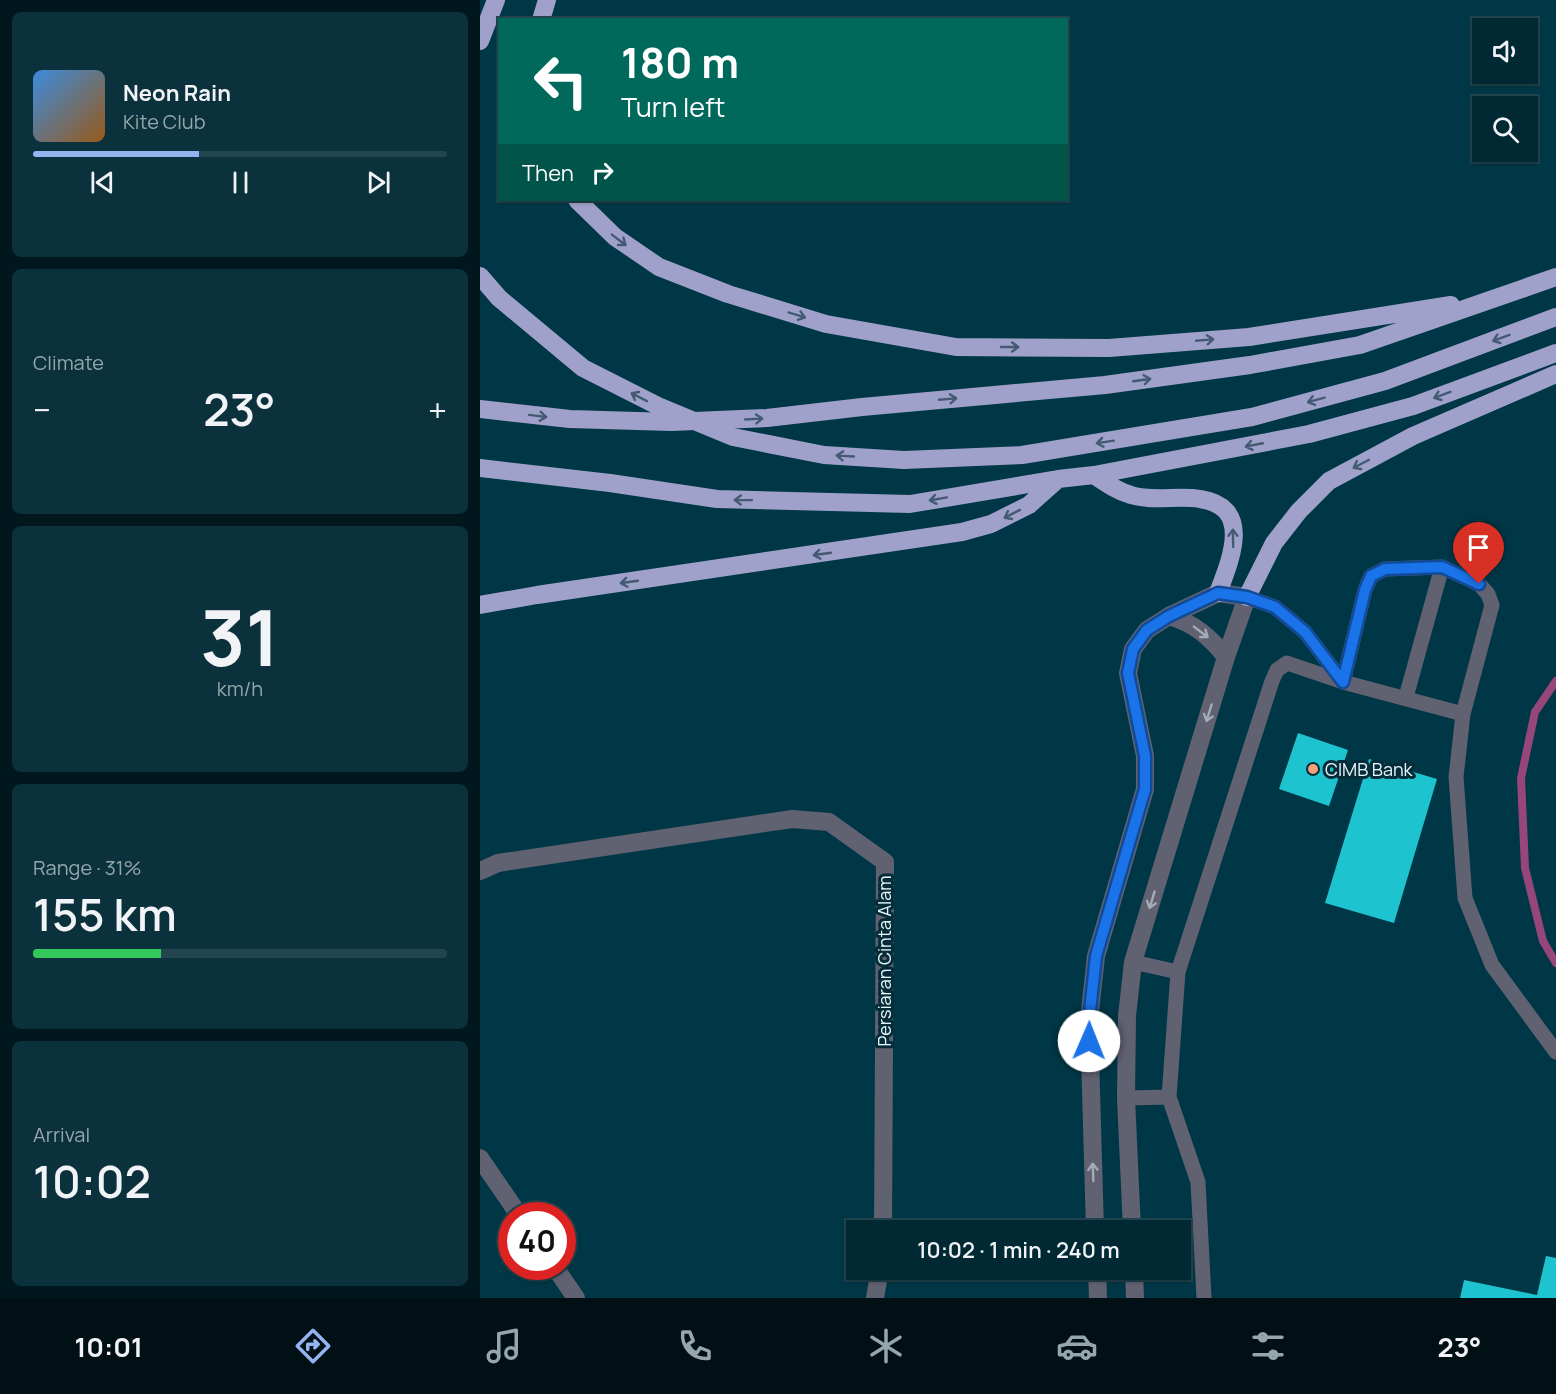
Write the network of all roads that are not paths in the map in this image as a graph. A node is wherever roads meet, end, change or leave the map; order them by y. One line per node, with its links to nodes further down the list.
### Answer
1 (496, 0): 4 (highway)
2 (547, 0): 3 (highway)
3 (542, 18)
4 (480, 41)
5 (578, 201): 8 (highway, one-way to 8)
6 (480, 276): 9 (highway, one-way to 6, bridge)
7 (1556, 277): 8 (highway)
8 (1497, 298): 12 (highway, one-way to 8)
9 (1556, 317)
10 (1556, 353): 14 (highway, one-way to 14)
11 (1556, 374): 18 (highway, one-way to 18)
12 (480, 409)
13 (480, 468): 15 (highway, one-way to 13)
14 (1094, 475): 15 (highway); 17 (highway, one-way to 14)
15 (1058, 479): 19 (highway, one-way to 19)
16 (1442, 567): 22 (lane); 23 (lane); 24 (lane)
17 (1218, 593): 18 (street); 20 (street)
18 (1247, 597): 21 (street); 22 (lane)
19 (480, 605)
20 (1169, 616): 21 (street, one-way to 21); 34 (street, one-way to 20)
21 (1226, 657): 26 (street, one-way to 26)
22 (1343, 682): 23 (lane); 27 (lane)
23 (1406, 698): 24 (lane)
24 (1463, 714): 28 (lane)
25 (480, 871): 33 (street, Persiaran Cinta Alam)
26 (1133, 962): 27 (lane); 30 (street)
27 (1178, 972): 29 (lane)
28 (1556, 1052)
29 (1169, 1096): 30 (lane); 44 (lane)
30 (1126, 1098): 35 (street)
31 (480, 1158): 32 (street)
32 (510, 1202)
33 (883, 1220)
34 (1095, 1220)
35 (1132, 1220)
36 (564, 1280): 40 (street)
37 (878, 1280): 41 (street)
38 (1097, 1280): 42 (street)
39 (1134, 1280): 43 (street)
40 (576, 1298)
41 (875, 1298)
42 (1098, 1298)
43 (1135, 1298)
44 (1204, 1298)

